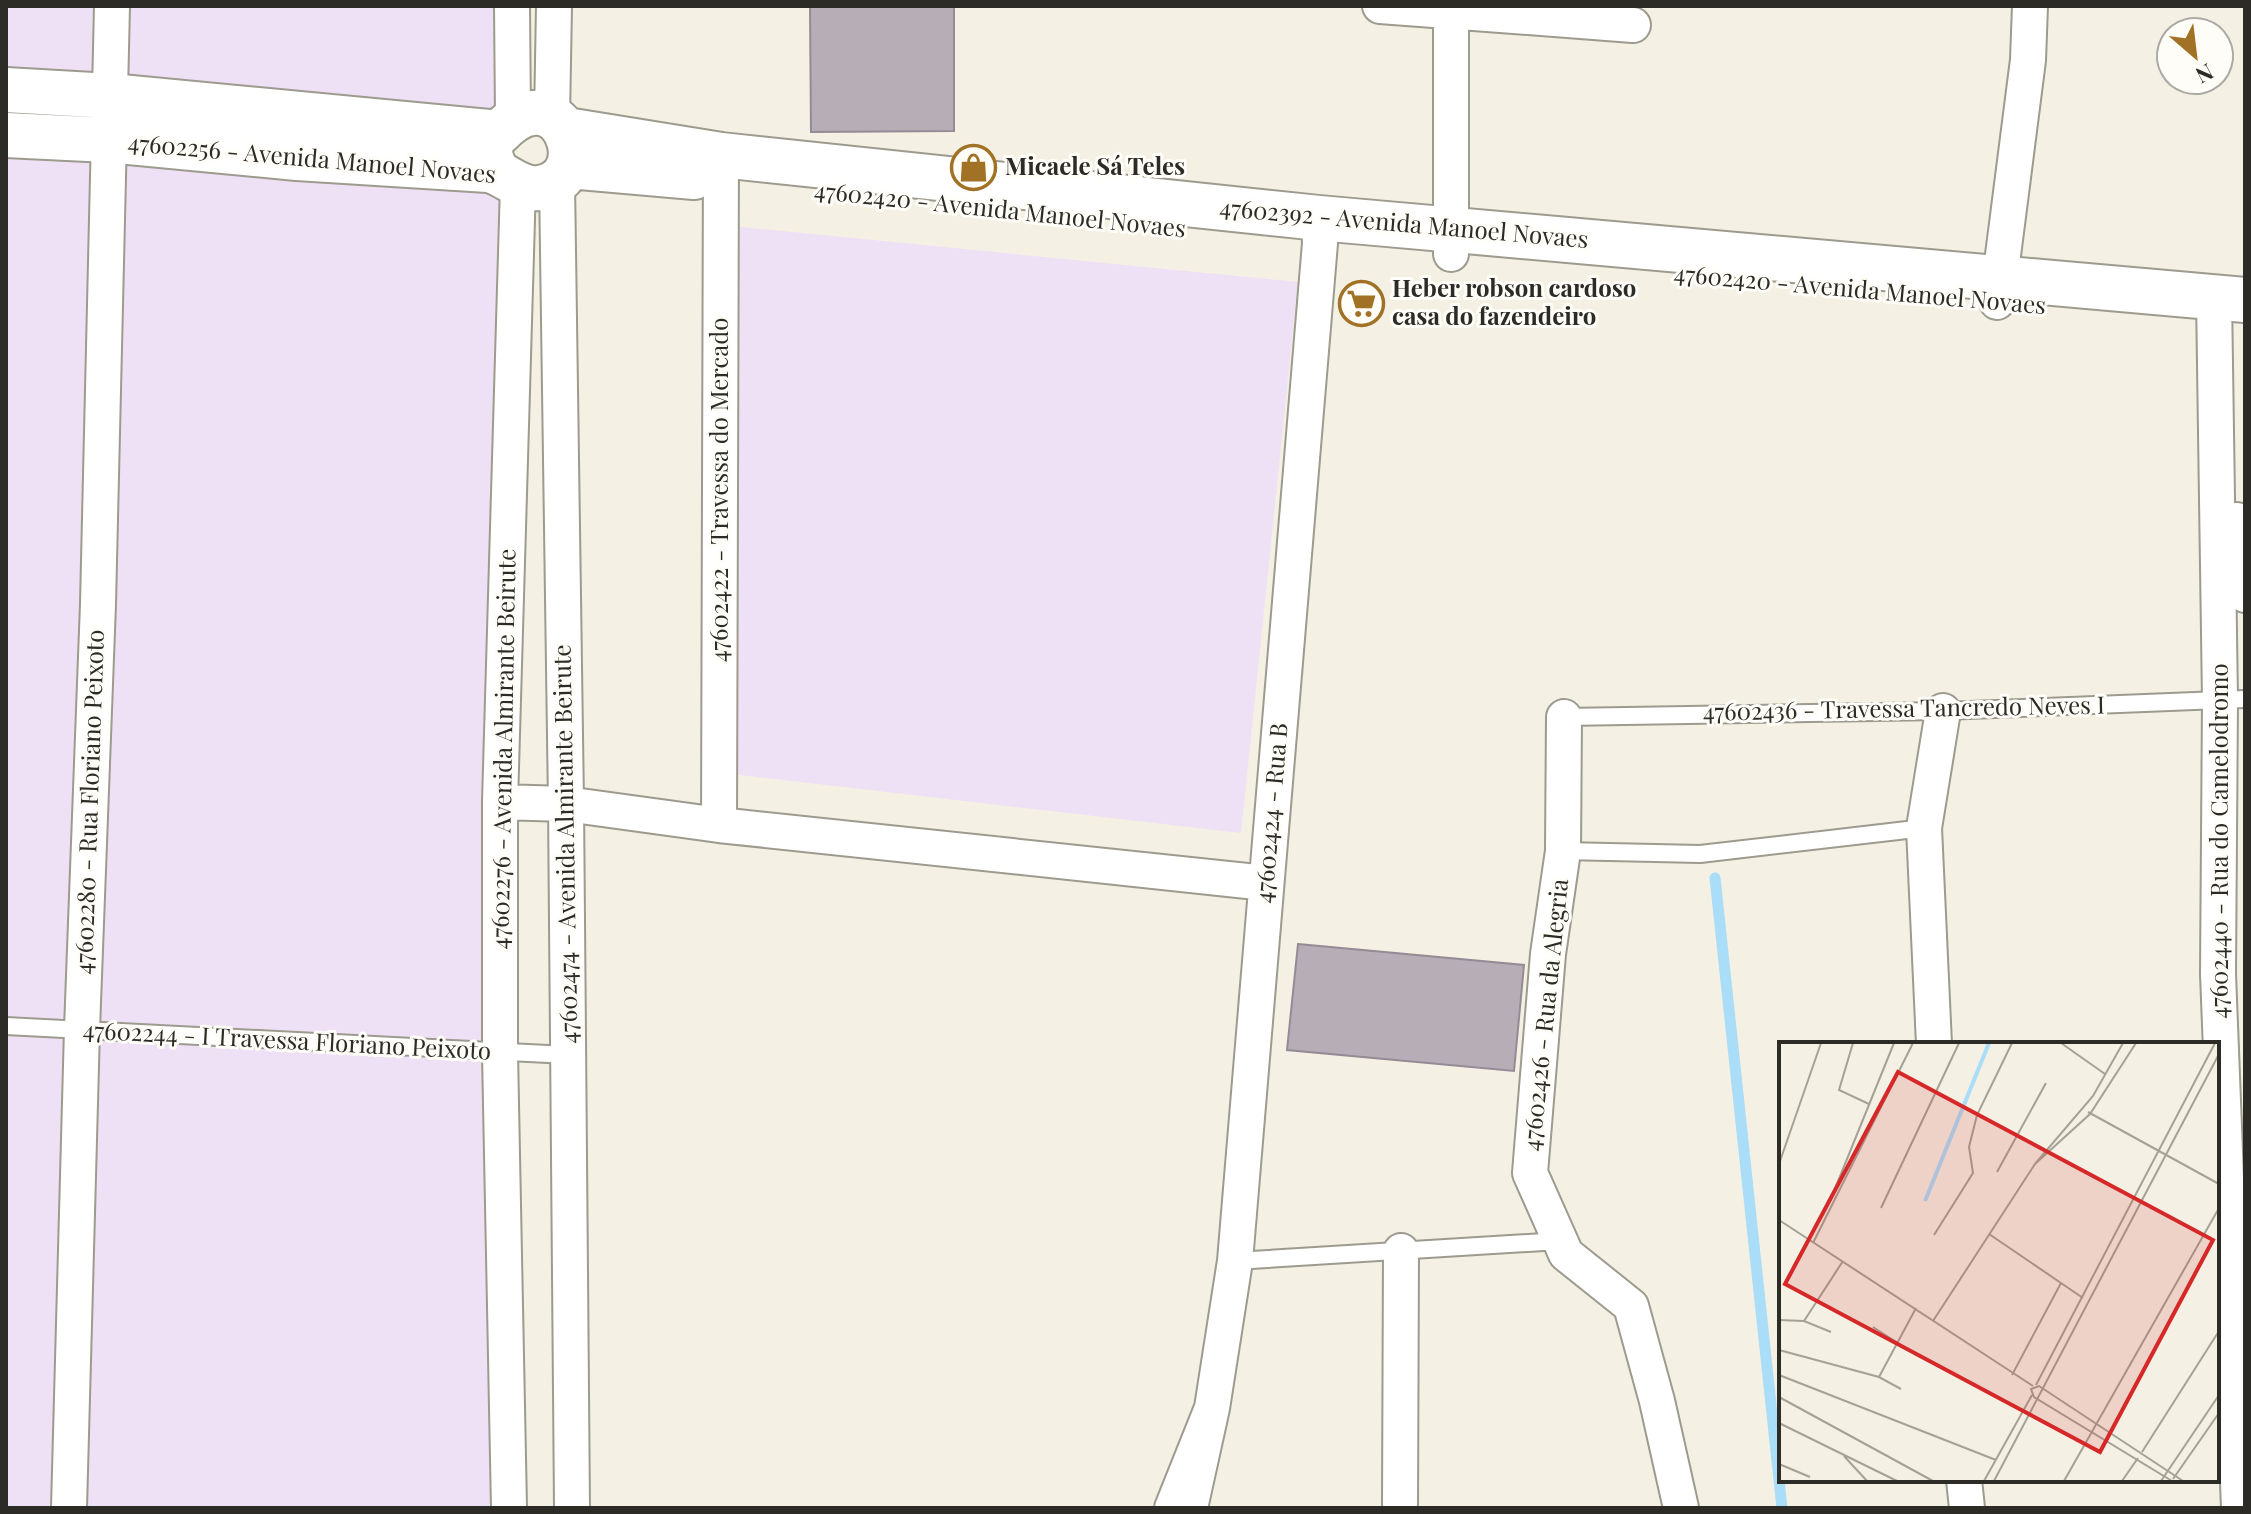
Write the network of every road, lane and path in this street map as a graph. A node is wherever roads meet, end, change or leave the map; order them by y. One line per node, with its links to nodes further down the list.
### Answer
1 (112, 6): 9 (street, 47602280 - Rua Floriano Peixoto)
2 (512, 6): 13 (street, 47602276 - Avenida Almirante Beirute)
3 (554, 6): 13 (street)
4 (1380, 6): 6 (street)
5 (2030, 6): 18 (street)
6 (1451, 9): 7 (street); 17 (street)
7 (1633, 25)
8 (6, 90): 9 (street, 47602256 - Avenida Manoel Novaes)
9 (110, 96): 10 (street, 47602256 - Avenida Manoel Novaes); 12 (street, 47602280 - Rua Floriano Peixoto)
10 (298, 115): 13 (street, 47602256 - Avenida Manoel Novaes); 14 (street)
11 (6, 135): 12 (street, 47602256 - Avenida Manoel Novaes)
12 (108, 140): 14 (street, 47602256 - Avenida Manoel Novaes); 31 (street, 47602280 - Rua Floriano Peixoto)
13 (534, 150): 14 (street, 47602256 - Avenida Manoel Novaes); 15 (street, 47602420 - Avenida Manoel Novaes); 24 (street, 47602276 - Avenida Almirante Beirute); 25 (street, 47602474 - Avenida Almirante Beirute)
14 (297, 158)
15 (721, 168): 16 (street, 47602420 - Avenida Manoel Novaes); 26 (street, 47602422 - Travessa do Mercado)
16 (1319, 230): 17 (street, 47602420 - Avenida Manoel Novaes); 29 (street, 47602424 - Rua B)
17 (1450, 242): 18 (street, 47602420 - Avenida Manoel Novaes)
18 (1999, 291): 19 (street, 47602420 - Avenida Manoel Novaes)
19 (2230, 308): 20 (street); 21 (street, 47602440 - Rua do Camelodromo)
20 (2245, 595)
21 (2232, 700): 22 (lane, 47602436 - Travessa Tancredo Neves I); 48 (street, 47602440 - Rua do Camelodromo)
22 (1943, 711): 23 (lane, 47602436 - Travessa Tancredo Neves I); 27 (street)
23 (1564, 717): 28 (street, 47602426 - Rua da Alegria)
24 (500, 802): 25 (street); 33 (street, 47602276 - Avenida Almirante Beirute)
25 (566, 804): 26 (street); 34 (street, 47602474 - Avenida Almirante Beirute)
26 (719, 825): 29 (street)
27 (1924, 828): 28 (lane); 32 (street)
28 (1563, 851): 35 (street, 47602426 - Rua da Alegria)
29 (1266, 883): 37 (street, 47602424 - Rua B)
30 (6, 1026): 31 (lane, 47602244 - I Travessa Floriano Peixoto)
31 (82, 1029): 33 (lane, 47602244 - I Travessa Floriano Peixoto); 40 (street, 47602280 - Rua Floriano Peixoto)
32 (1934, 1042)
33 (500, 1053): 34 (lane, 47602244 - I Travessa Floriano Peixoto); 41 (street, 47602276 - Avenida Almirante Beirute)
34 (568, 1055): 42 (street, 47602474 - Avenida Almirante Beirute)
35 (1560, 1241): 36 (lane); 46 (street, 47602426 - Rua da Alegria)
36 (1401, 1251): 37 (lane); 45 (street)
37 (1235, 1261): 38 (street, 47602424 - Rua B)
38 (1212, 1408): 43 (street, 47602424 - Rua B); 44 (street, 47602424 - Rua B)
39 (1964, 1482): 47 (street)
40 (69, 1508)
41 (509, 1508)
42 (572, 1508)
43 (1172, 1508)
44 (1190, 1508)
45 (1400, 1508)
46 (1681, 1508)
47 (1967, 1508)
48 (2239, 1508)

